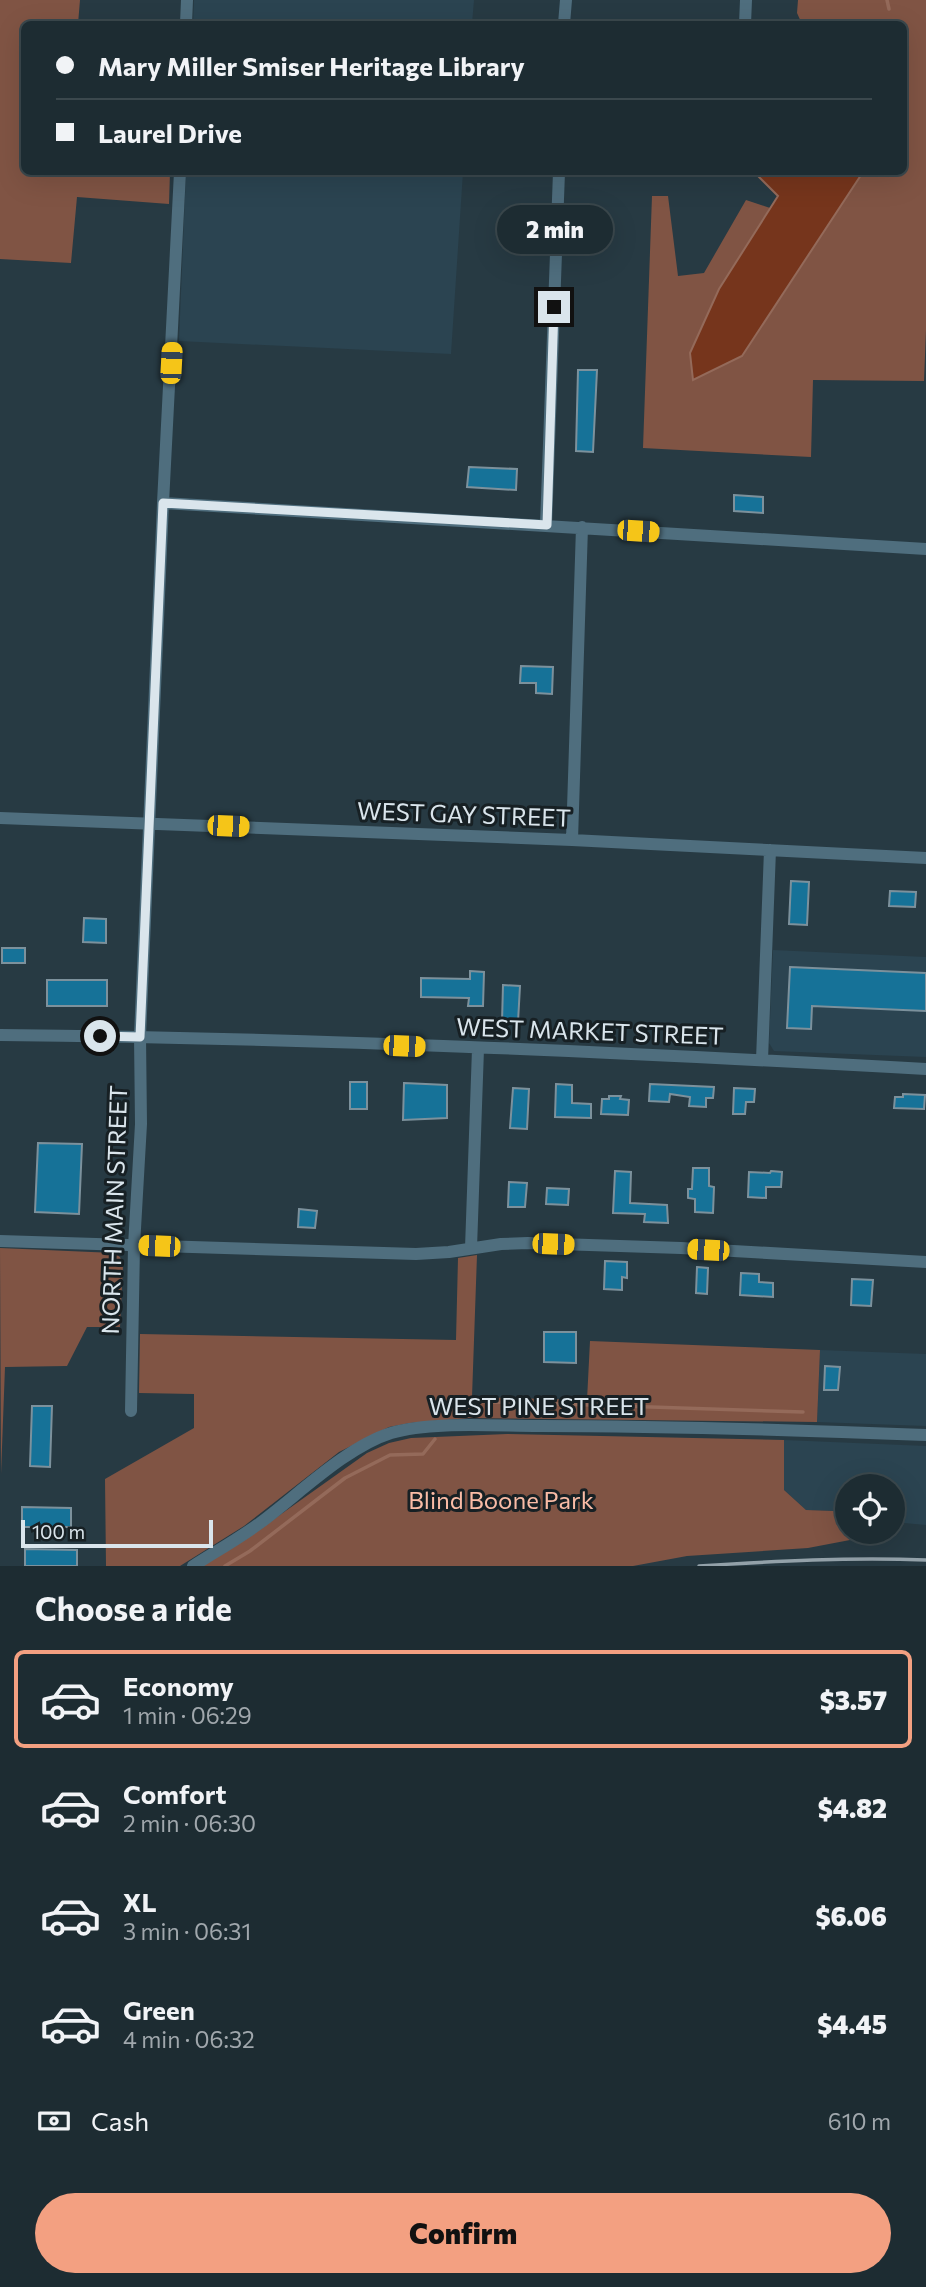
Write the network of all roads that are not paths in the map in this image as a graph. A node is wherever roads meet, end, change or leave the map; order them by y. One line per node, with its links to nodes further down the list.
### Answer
1 (187, 0): 4 (street)
2 (566, 0): 5 (street)
3 (746, 0): 6 (street)
4 (186, 21)
5 (564, 21)
6 (746, 21)
7 (180, 175): 9 (street, NORTH MAIN STREET)
8 (559, 175): 10 (street)
9 (163, 503): 10 (street); 14 (street, NORTH MAIN STREET)
10 (547, 525): 11 (street)
11 (582, 527): 12 (street); 15 (street)
12 (926, 549)
13 (0, 818): 14 (street, WEST GAY STREET)
14 (149, 823): 15 (street, WEST GAY STREET); 19 (street, NORTH MAIN STREET)
15 (572, 840): 16 (street, WEST GAY STREET)
16 (770, 850): 17 (street, WEST GAY STREET); 21 (street)
17 (926, 858)
18 (0, 1035): 19 (street, WEST MARKET STREET)
19 (140, 1037): 20 (street, WEST MARKET STREET); 24 (street, NORTH MAIN STREET)
20 (478, 1049): 21 (street, WEST MARKET STREET); 25 (street)
21 (762, 1060): 22 (street, WEST MARKET STREET)
22 (926, 1069)
23 (0, 1241): 24 (street)
24 (134, 1245): 25 (street); 27 (street, NORTH MAIN STREET)
25 (471, 1248): 26 (street)
26 (926, 1262)
27 (131, 1411)
28 (926, 1435): 29 (street, WEST PINE STREET)
29 (193, 1566)

